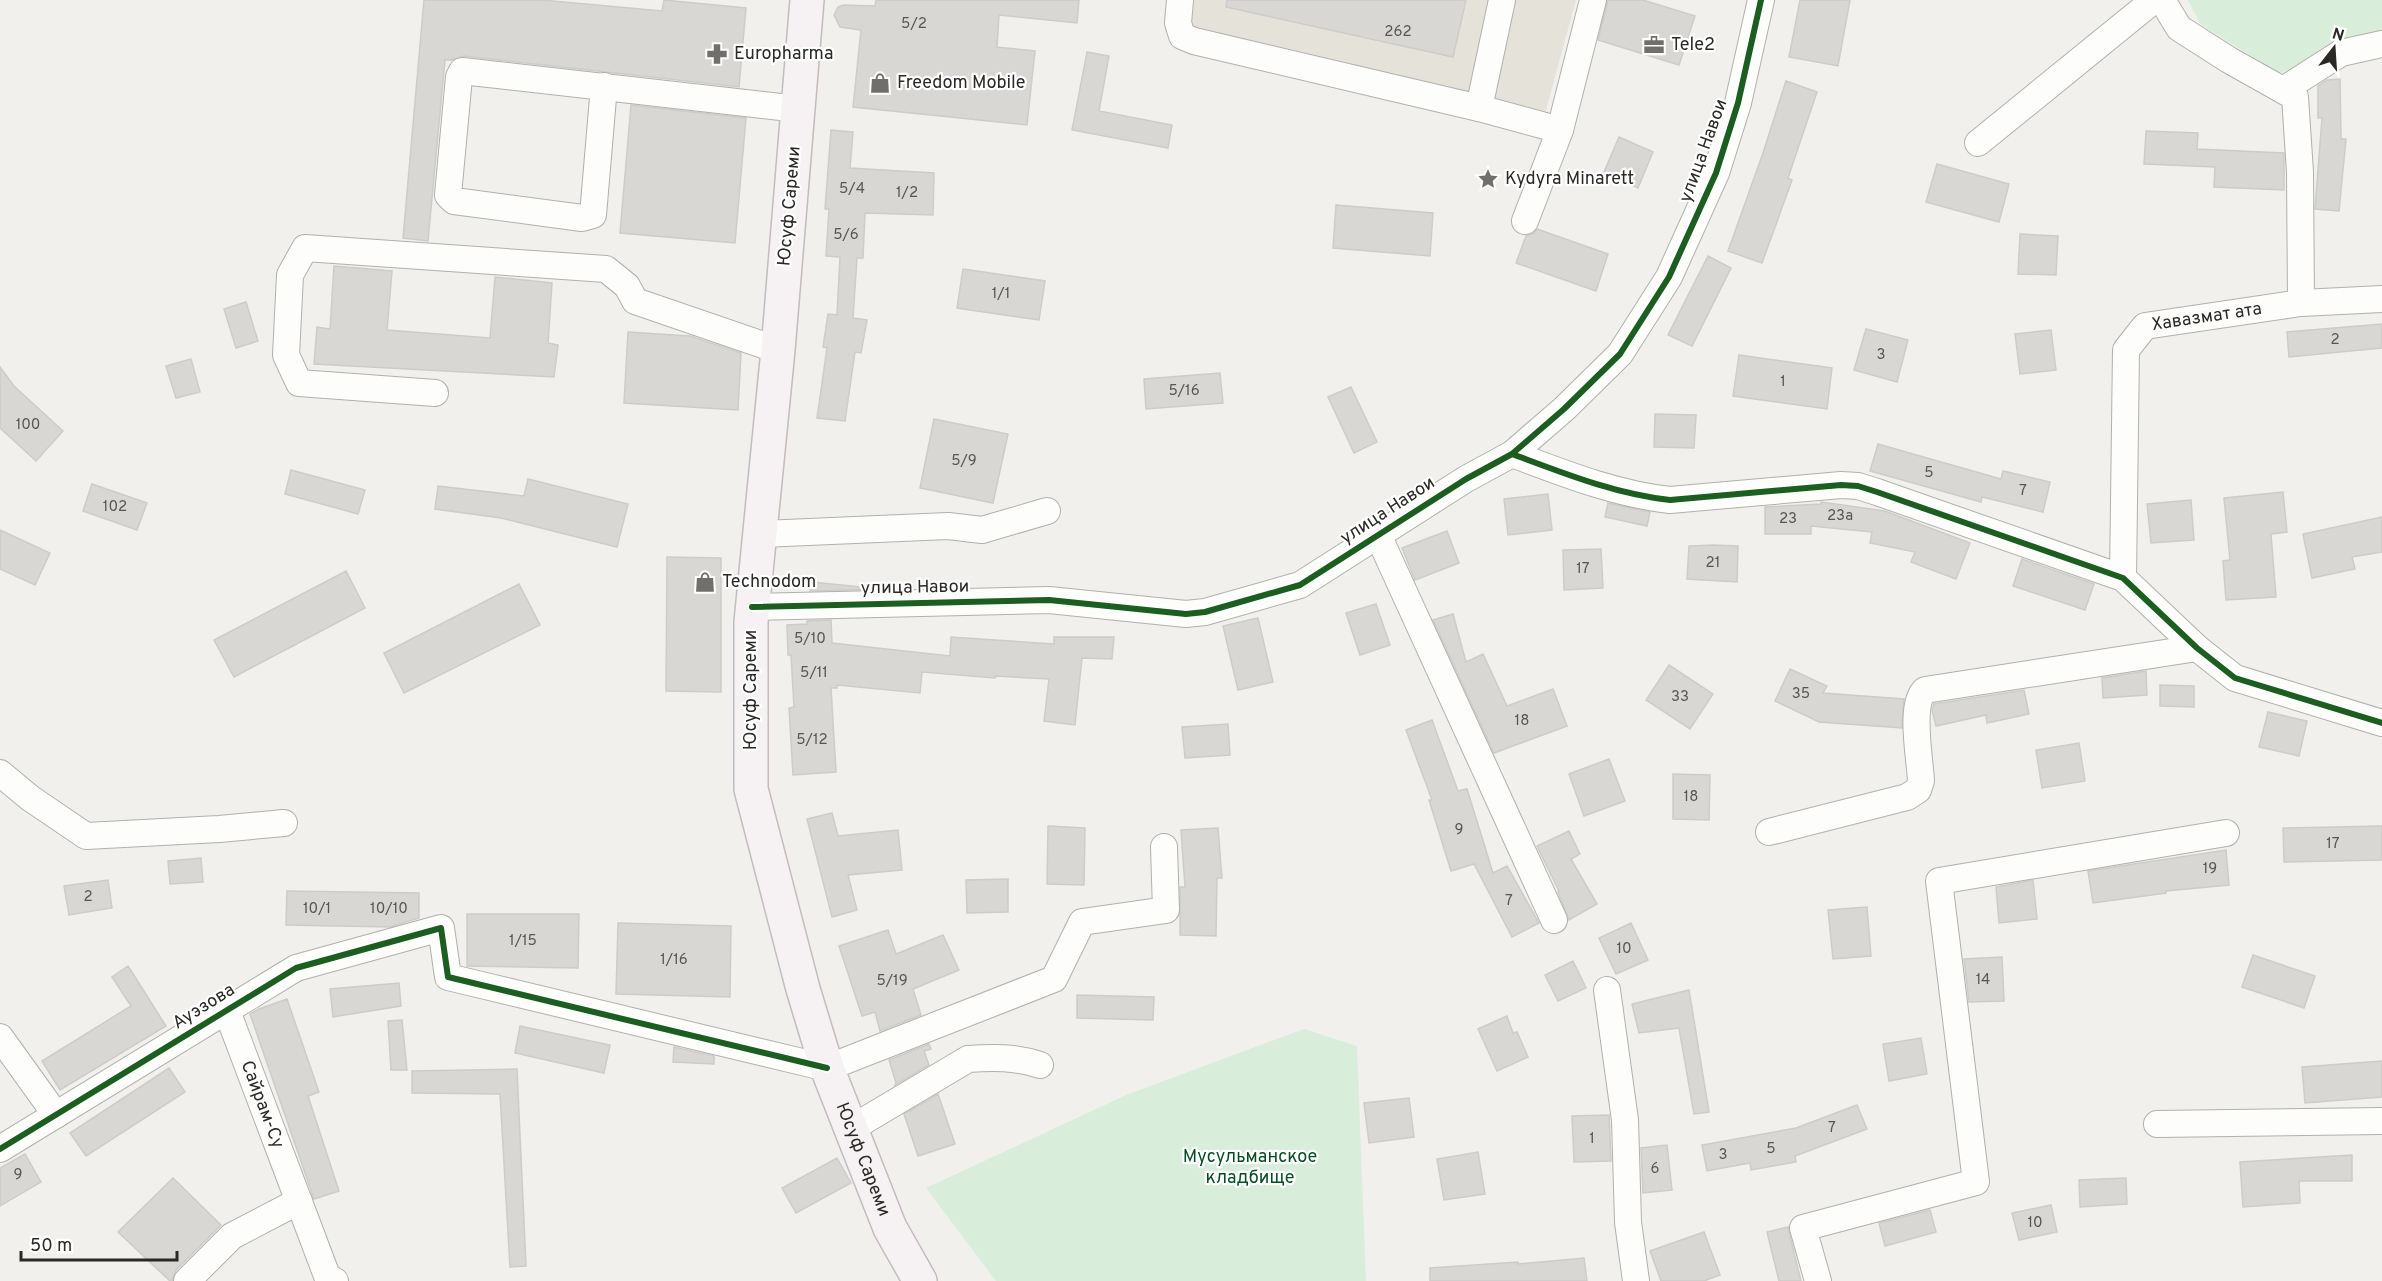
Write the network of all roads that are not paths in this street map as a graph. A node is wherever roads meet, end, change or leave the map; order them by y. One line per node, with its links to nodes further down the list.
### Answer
1 (807, 0): 12 (main road, Юсуф Сареми)
2 (1180, 0): 11 (street)
3 (1502, 0): 11 (street)
4 (1593, 0): 13 (street)
5 (1761, 0): 20 (street, улица Навои)
6 (2154, 0): 14 (street)
7 (2162, 0): 10 (street)
8 (2382, 44): 10 (street)
9 (604, 86): 9 (street); 12 (street)
10 (2283, 90): 17 (street)
11 (1479, 108): 13 (street)
12 (798, 109): 18 (main road, Юсуф Сареми)
13 (1560, 130): 15 (street)
14 (1978, 143)
15 (1524, 221)
16 (2382, 299): 17 (street, Хавазмат ата)
17 (2301, 303): 24 (street, Хавазмат ата)
18 (778, 350): 19 (street); 22 (main road, Юсуф Сареми)
19 (435, 393)
20 (1512, 454): 23 (street, улица Навои); 24 (street)
21 (1047, 511): 22 (street)
22 (760, 534): 25 (main road, Юсуф Сареми)
23 (1378, 535): 25 (street, улица Навои); 33 (street)
24 (2123, 578): 26 (street)
25 (752, 607): 38 (main road, Юсуф Сареми)
26 (2197, 648): 27 (street); 30 (street)
27 (2382, 723)
28 (0, 773): 29 (street)
29 (284, 823)
30 (1769, 832)
31 (2226, 832): 49 (street)
32 (1164, 847): 38 (street)
33 (1554, 920)
34 (1607, 990): 48 (street)
35 (227, 1011): 38 (street, Ауэзова); 39 (street, Ауэзова); 44 (street, Сайрам-Су)
36 (0, 1037): 39 (street)
37 (1040, 1065): 42 (street)
38 (827, 1068): 42 (main road, Юсуф Сареми)
39 (56, 1115): 43 (street, Ауэзова)
40 (2382, 1120): 41 (street)
41 (2157, 1124)
42 (852, 1128): 47 (main road, Юсуф Сареми)
43 (0, 1149)
44 (299, 1201): 45 (street); 46 (street, Сайрам-Су)
45 (187, 1281)
46 (335, 1281)
47 (920, 1281)
48 (1636, 1281)
49 (1818, 1281)

